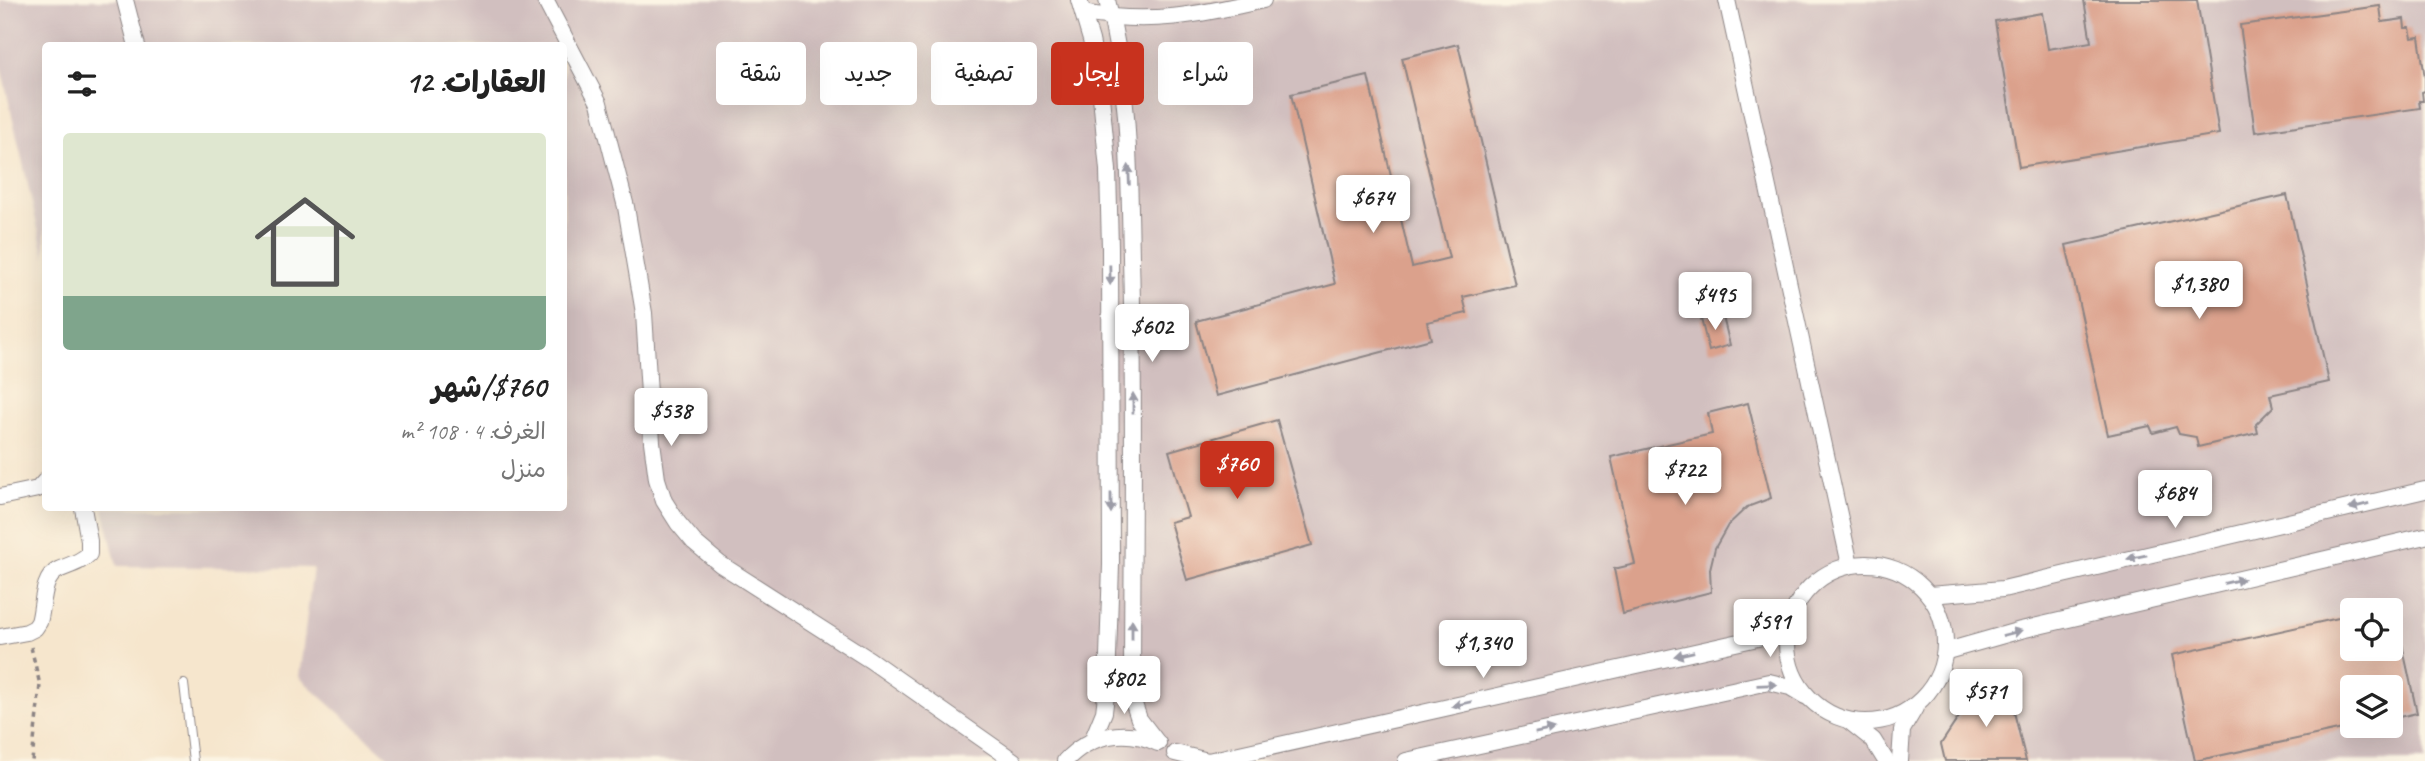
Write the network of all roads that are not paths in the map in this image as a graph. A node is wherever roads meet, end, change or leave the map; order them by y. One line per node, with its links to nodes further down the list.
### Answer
1 (125, 0): 8 (street)
2 (545, 0): 27 (street)
3 (1107, 0): 7 (street)
4 (1263, 0): 7 (street)
5 (1727, 0): 14 (street)
6 (1081, 7): 7 (street); 23 (street, one-way to 23)
7 (1111, 18): 24 (street, one-way to 7)
8 (136, 42)
9 (42, 484): 11 (street)
10 (2425, 490): 15 (street, one-way to 15)
11 (0, 498)
12 (84, 511): 17 (street)
13 (2425, 536): 18 (street, one-way to 13)
14 (1850, 565): 15 (street); 16 (street)
15 (1928, 595): 18 (street)
16 (1792, 614): 20 (street); 25 (street, one-way to 25)
17 (0, 637)
18 (1947, 651): 21 (street)
19 (184, 684): 26 (lane)
20 (1807, 697): 22 (street); 29 (street, one-way to 20)
21 (1918, 704): 22 (street); 31 (street)
22 (1849, 721): 30 (street)
23 (1092, 741): 24 (street); 28 (street)
24 (1156, 741): 25 (street)
25 (1179, 757)
26 (193, 761)
27 (1014, 761)
28 (1065, 761)
29 (1406, 761)
30 (1886, 761)
31 (1900, 761)

